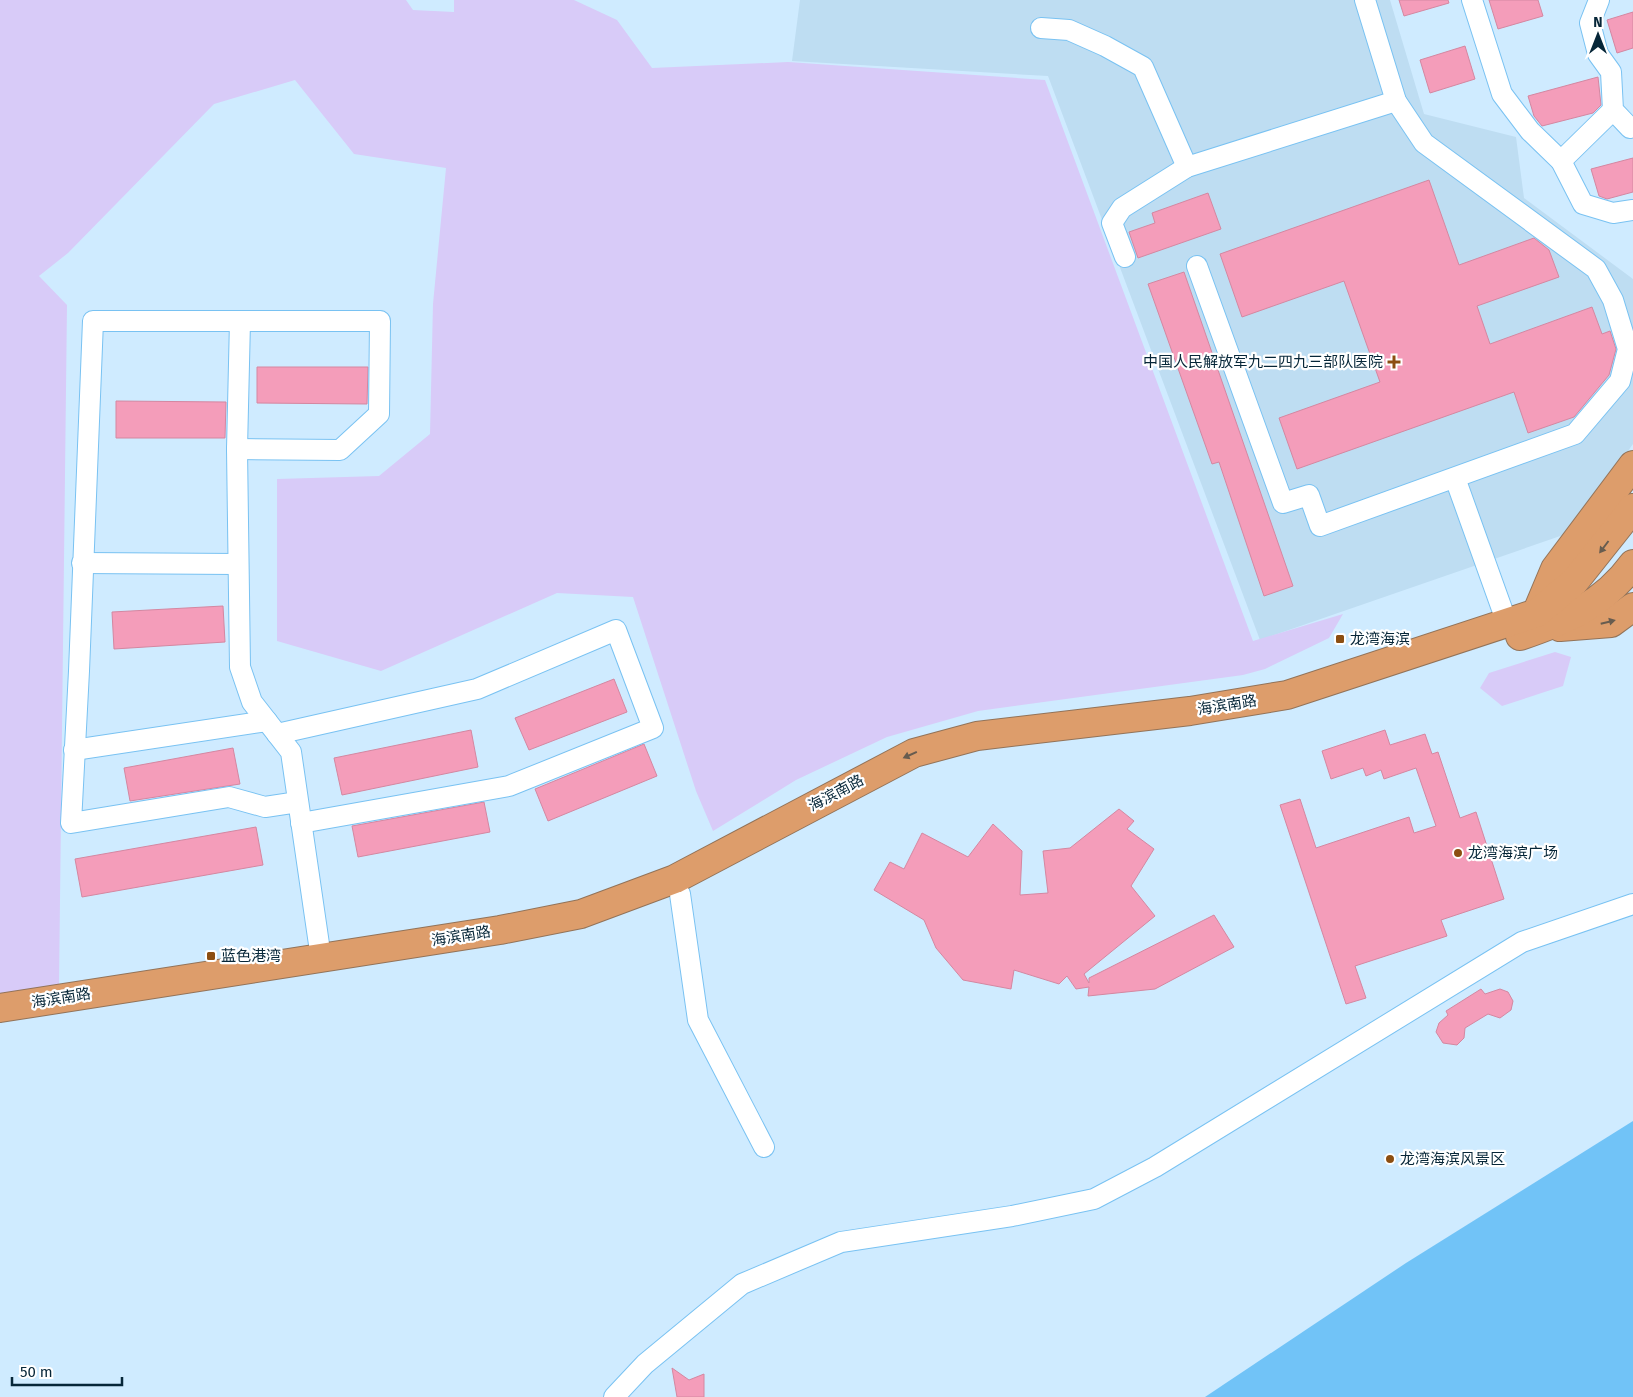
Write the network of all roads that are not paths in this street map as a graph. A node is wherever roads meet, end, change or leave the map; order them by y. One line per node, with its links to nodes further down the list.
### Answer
1 (1365, 0): 5 (street)
2 (1472, 0): 8 (street)
3 (1599, 0): 6 (street)
4 (1041, 28): 9 (street)
5 (1396, 101): 9 (street); 16 (street)
6 (1613, 110): 7 (street); 8 (street)
7 (1633, 127)
8 (1561, 161): 10 (street)
9 (1187, 167): 11 (street)
10 (1633, 210)
11 (1125, 257)
12 (1197, 266): 16 (street)
13 (240, 321): 14 (street); 14 (street); 18 (street)
14 (237, 449): 19 (street)
15 (1633, 465): 22 (highway)
16 (1455, 478): 23 (street)
17 (1633, 508): 22 (highway, 海滨南路, one-way to 22)
18 (82, 563): 19 (street); 25 (street)
19 (237, 564): 24 (street)
20 (1633, 564): 22 (highway, 海滨南路)
21 (1633, 607): 22 (highway, one-way to 21)
22 (1540, 621): 23 (highway, 海滨南路); 28 (highway, 海滨南路)
23 (1507, 623): 30 (highway, 海滨南路, one-way to 30)
24 (272, 728): 25 (street); 26 (street); 27 (street)
25 (74, 750): 26 (street)
26 (298, 802): 27 (street)
27 (301, 823): 30 (street)
28 (680, 894): 32 (highway, 海滨南路); 33 (street)
29 (1633, 904): 34 (street)
30 (321, 958): 31 (highway, 海滨南路)
31 (0, 1008)
32 (0, 1026)
33 (764, 1147)
34 (614, 1397)

